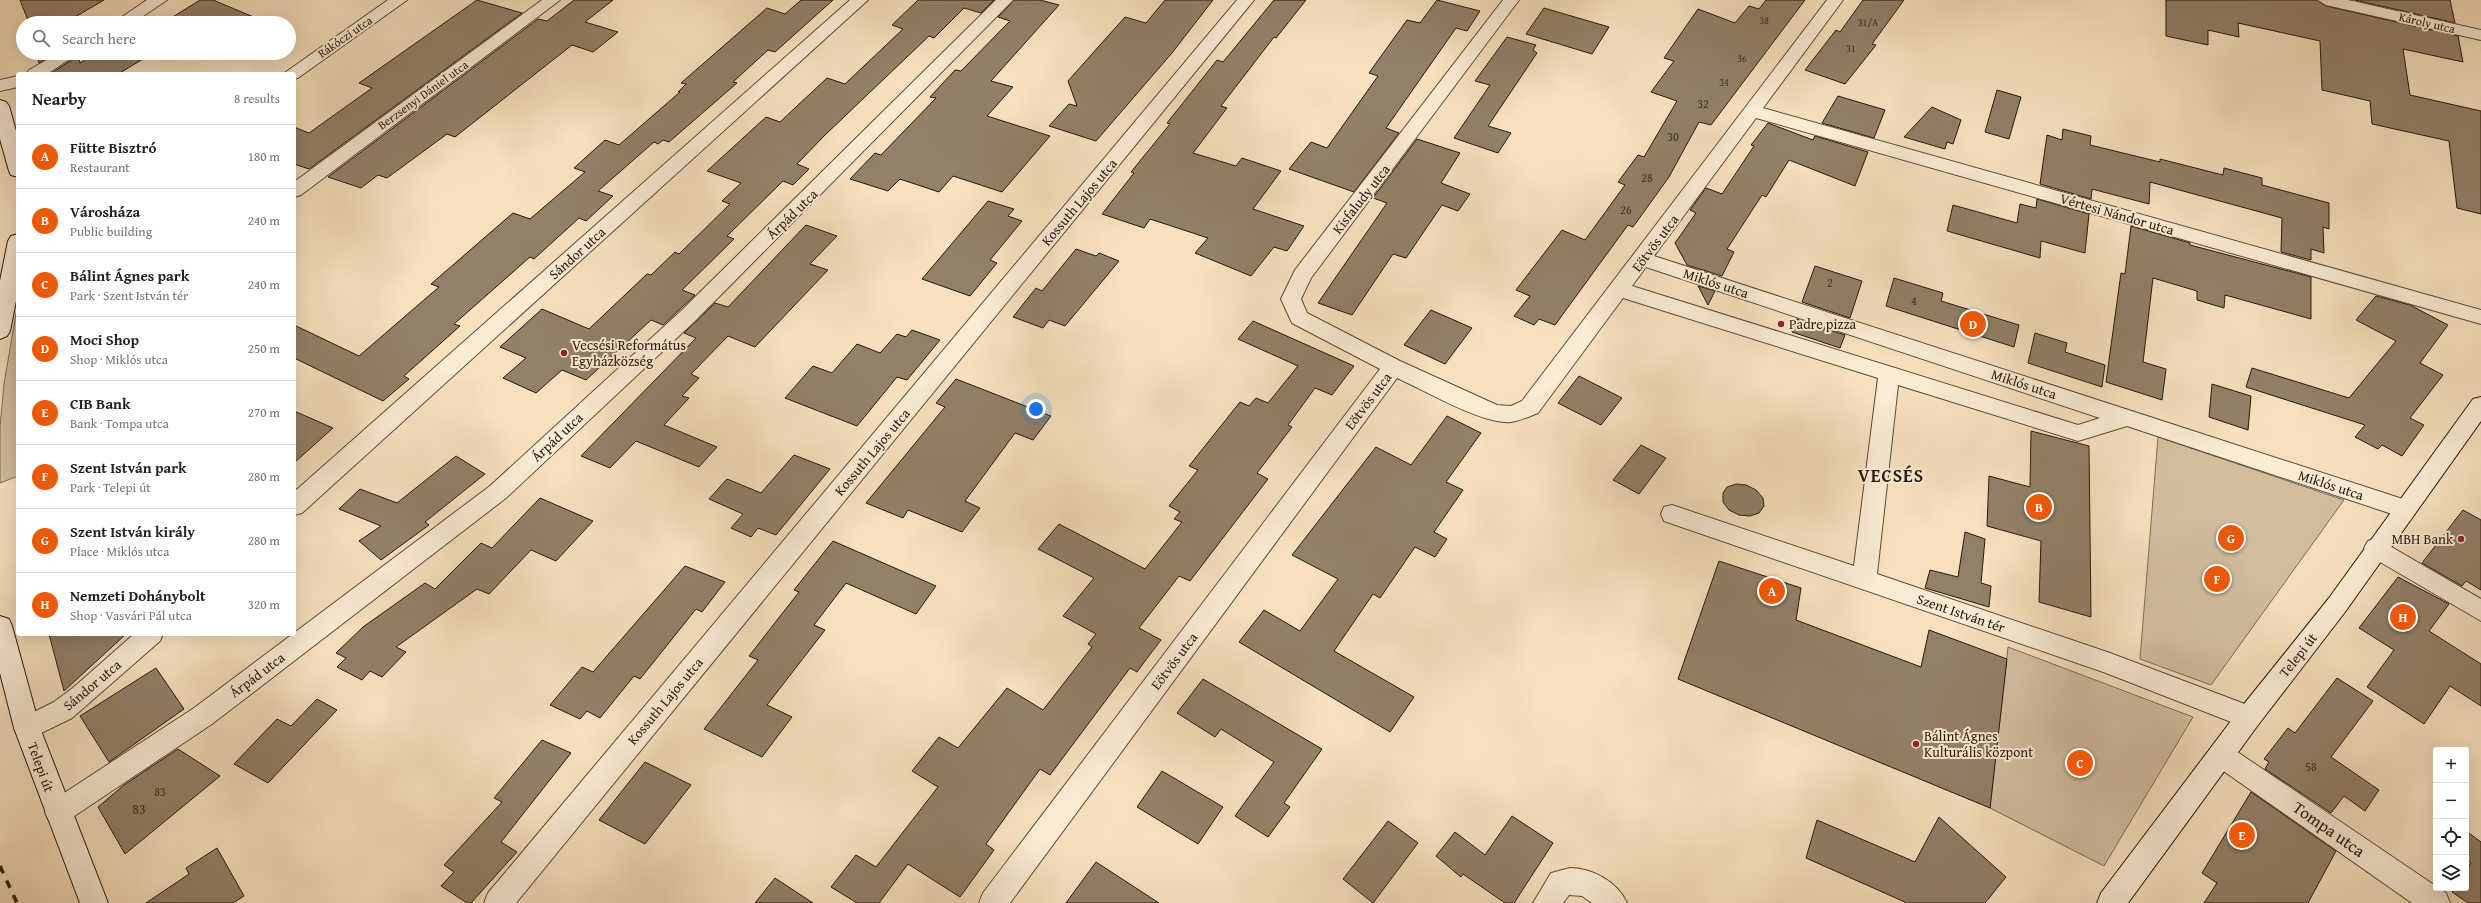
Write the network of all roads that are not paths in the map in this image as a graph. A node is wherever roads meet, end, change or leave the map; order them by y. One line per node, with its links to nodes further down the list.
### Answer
1 (159, 0): 10 (street)
2 (399, 0): 14 (street, Rákóczi utca)
3 (552, 0): 20 (street, Berzsenyi Dániel utca)
4 (860, 0): 30 (street, Sándor utca)
5 (1005, 0): 41 (street, Árpád utca)
6 (1246, 0): 43 (street, Kossuth Lajos utca)
7 (1511, 0): 26 (street, Kisfaludy utca)
8 (1835, 0): 18 (street, Eötvös utca)
9 (2336, 1): 11 (street, Károly utca)
10 (133, 16)
11 (2481, 36)
12 (59, 60): 13 (street)
13 (38, 72)
14 (295, 72)
15 (16, 81): 16 (street)
16 (0, 86)
17 (0, 106): 19 (street)
18 (1753, 110): 22 (street, Eötvös utca); 24 (street, Vértesi Nándor utca)
19 (16, 164)
20 (296, 190)
21 (16, 251): 25 (street)
22 (1643, 259): 23 (street, Eötvös utca); 29 (street, Miklós utca)
23 (1619, 289): 26 (street, Eötvös utca); 27 (street)
24 (2481, 317)
25 (0, 331)
26 (1393, 367): 44 (street, Eötvös utca)
27 (1889, 375): 29 (street); 34 (street)
28 (2481, 405): 31 (street, Telepi út)
29 (2127, 418): 31 (street, Miklós utca)
30 (296, 504)
31 (2404, 509): 33 (street, Telepi út)
32 (1672, 514): 34 (street, Szent István tér)
33 (2376, 548): 35 (street); 38 (street, Telepi út)
34 (1864, 580): 38 (street, Szent István tér)
35 (2481, 611)
36 (0, 626): 39 (street, Telepi út)
37 (149, 636): 39 (street, Sándor utca)
38 (2249, 717): 40 (street, Telepi út)
39 (27, 728): 41 (street, Telepi út)
40 (2221, 755): 47 (street, Telepi út); 48 (street, Tompa utca)
41 (58, 812): 42 (street, Telepi út)
42 (94, 903)
43 (498, 903)
44 (993, 903)
45 (1547, 903): 46 (street)
46 (1613, 903)
47 (2111, 903)
48 (2436, 903)

